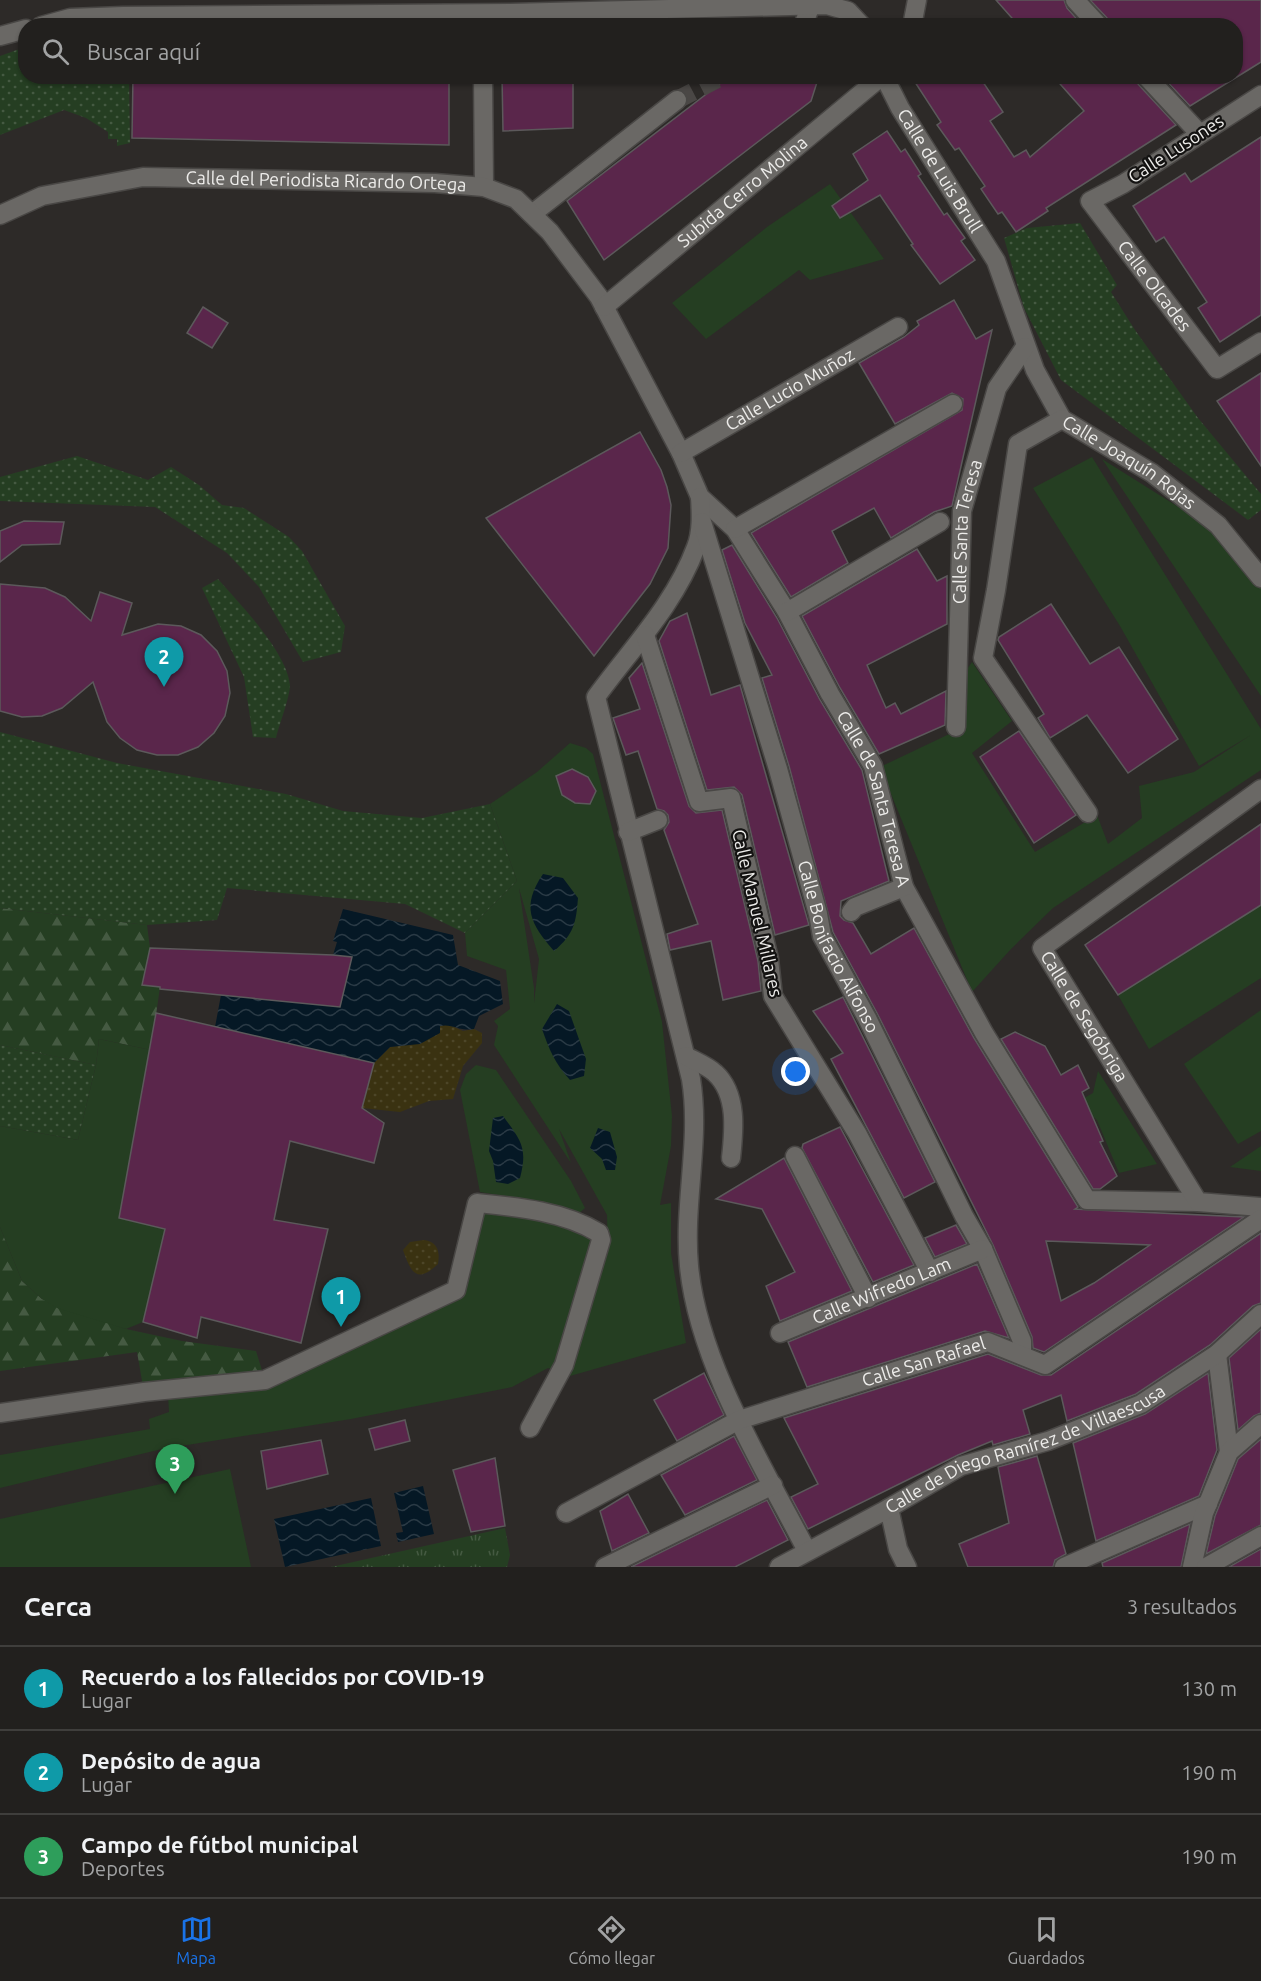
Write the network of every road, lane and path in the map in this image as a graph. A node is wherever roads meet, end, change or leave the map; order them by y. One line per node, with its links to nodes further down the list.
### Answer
1 (849, 0): 5 (street)
2 (917, 0): 10 (street)
3 (1075, 0): 11 (street)
4 (741, 3): 5 (street); 6 (street)
5 (819, 5): 8 (street); 9 (street)
6 (483, 13): 7 (street)
7 (70, 18)
8 (808, 18)
9 (855, 18)
10 (914, 18)
11 (1092, 18)
12 (18, 32): 13 (street)
13 (0, 36)
14 (483, 84): 21 (street)
15 (873, 84): 26 (street, Subida Cerro Molina)
16 (887, 84): 25 (street, Calle de Luis Brull)
17 (1153, 84): 20 (street)
18 (1261, 94): 20 (street, Calle Lusones)
19 (677, 100): 23 (street)
20 (1199, 133): 22 (street, Calle Lusones)
21 (484, 187): 23 (street, Calle del Periodista Ricardo Ortega); 24 (street, Calle del Periodista Ricardo Ortega)
22 (1090, 201): 28 (street, Calle Olcades)
23 (532, 214): 26 (street, Calle del Periodista Ricardo Ortega)
24 (0, 215)
25 (996, 261): 29 (street, Calle Joaquín Rojas)
26 (604, 307): 32 (street, Calle de Santa Teresa A)
27 (898, 327): 32 (street, Calle Lucio Muñoz)
28 (1261, 342)
29 (1025, 347): 31 (street, Calle Joaquín Rojas); 40 (street, Calle Santa Teresa)
30 (953, 404): 36 (street)
31 (1062, 419): 37 (street, Calle Joaquín Rojas); 42 (street)
32 (681, 453): 33 (street, Calle de Santa Teresa A)
33 (700, 497): 34 (street); 36 (street, Calle de Santa Teresa A)
34 (701, 518): 39 (street); 53 (street, Calle Bonifacio Alfonso)
35 (940, 522): 38 (street)
36 (735, 529): 38 (street, Calle de Santa Teresa A)
37 (1261, 578)
38 (787, 612): 45 (street, Calle de Santa Teresa A)
39 (645, 635): 44 (street); 54 (street, Calle Manuel Millares)
40 (956, 727)
41 (1261, 789): 50 (street, Calle de Segóbriga)
42 (1088, 813)
43 (658, 820): 44 (street)
44 (628, 832): 47 (street)
45 (904, 887): 46 (street); 50 (street, Calle de Santa Teresa A)
46 (850, 912)
47 (686, 1056): 49 (street); 61 (street)
48 (795, 1156): 55 (street)
49 (731, 1158)
50 (1198, 1202): 51 (street)
51 (1261, 1207)
52 (1261, 1219): 59 (street, Calle San Rafael)
53 (983, 1249): 54 (street, Calle Wifredo Lam); 59 (street, Calle Bonifacio Alfonso)
54 (930, 1272): 55 (street, Calle Wifredo Lam)
55 (868, 1298): 57 (street, Calle Wifredo Lam)
56 (1261, 1314): 58 (street, Calle de Diego Ramírez de Villaescusa)
57 (780, 1333)
58 (1217, 1354): 64 (street); 67 (street, Calle de Diego Ramírez de Villaescusa)
59 (1022, 1355): 61 (street, Calle San Rafael)
60 (0, 1413): 63 (street)
61 (739, 1420): 65 (street); 68 (street, Calle San Rafael)
62 (1261, 1424): 64 (street)
63 (530, 1428)
64 (1229, 1452): 66 (street)
65 (773, 1485): 70 (street); 71 (street)
66 (1208, 1503): 74 (street); 75 (street)
67 (889, 1508): 70 (street, Calle de Diego Ramírez de Villaescusa); 73 (street)
68 (567, 1513)
69 (1261, 1536): 76 (street)
70 (807, 1551): 72 (street, Calle de Diego Ramírez de Villaescusa)
71 (605, 1567)
72 (779, 1567)
73 (906, 1567)
74 (1064, 1567)
75 (1192, 1567)
76 (1206, 1567)

